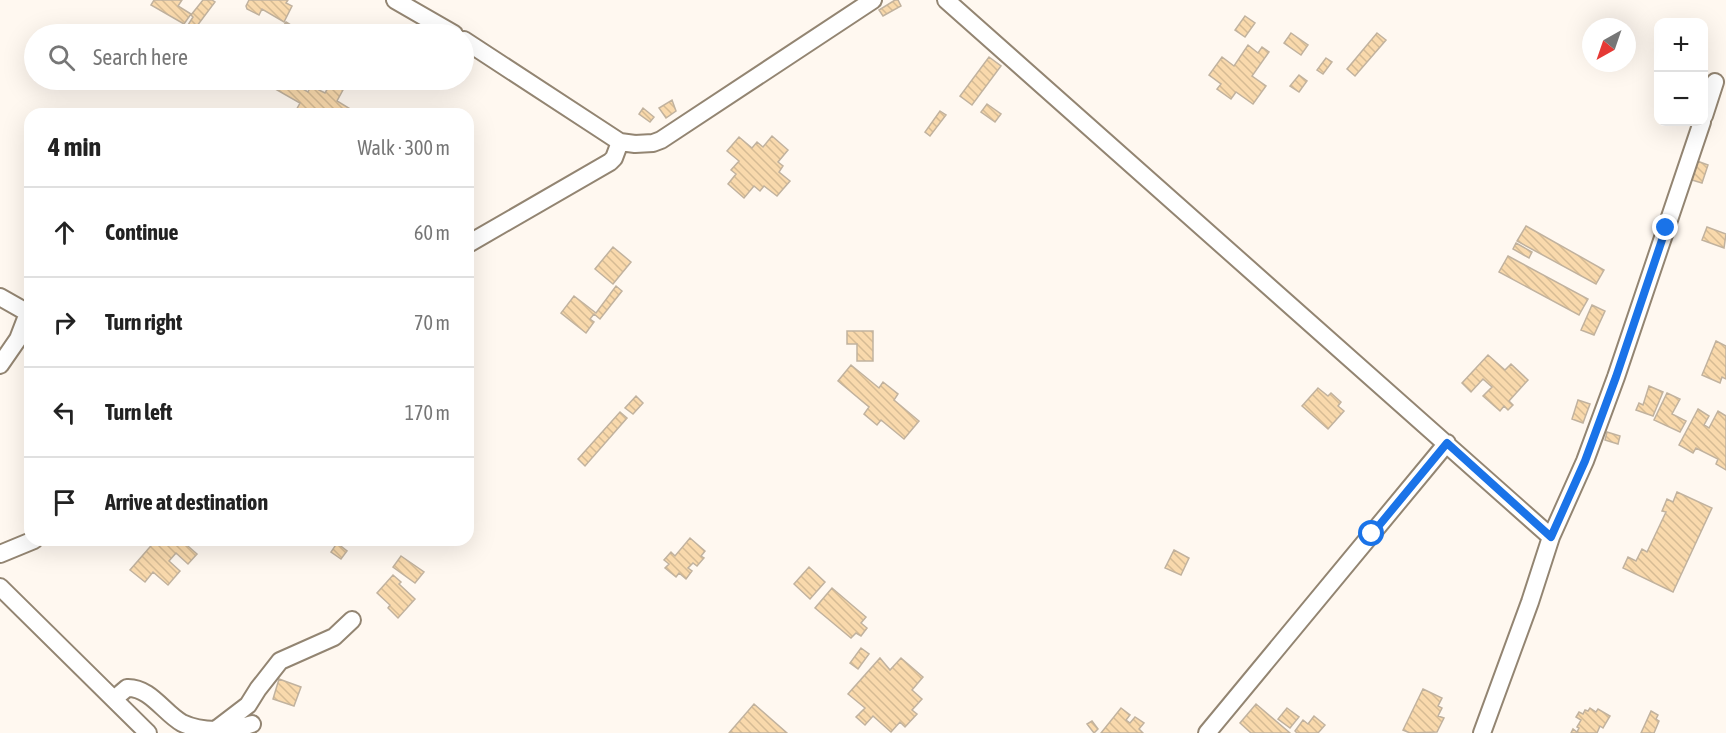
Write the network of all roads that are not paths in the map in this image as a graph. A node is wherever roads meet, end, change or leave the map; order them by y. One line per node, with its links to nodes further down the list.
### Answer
1 (395, 0): 4 (street)
2 (873, 0): 9 (street)
3 (946, 0): 15 (street)
4 (437, 24)
5 (474, 47): 9 (street)
6 (1715, 82): 7 (street)
7 (1708, 104)
8 (1701, 126): 16 (street)
9 (620, 142): 10 (street)
10 (474, 241)
11 (0, 297): 12 (street)
12 (24, 311)
13 (24, 325): 14 (street)
14 (0, 365)
15 (1447, 443): 16 (street); 25 (street)
16 (1551, 537): 26 (street)
17 (24, 544): 18 (street)
18 (0, 554)
19 (0, 588): 21 (street)
20 (352, 620): 23 (street)
21 (114, 699): 23 (street); 24 (street)
22 (252, 724): 23 (street)
23 (214, 731)
24 (148, 733)
25 (1207, 733)
26 (1482, 733)

